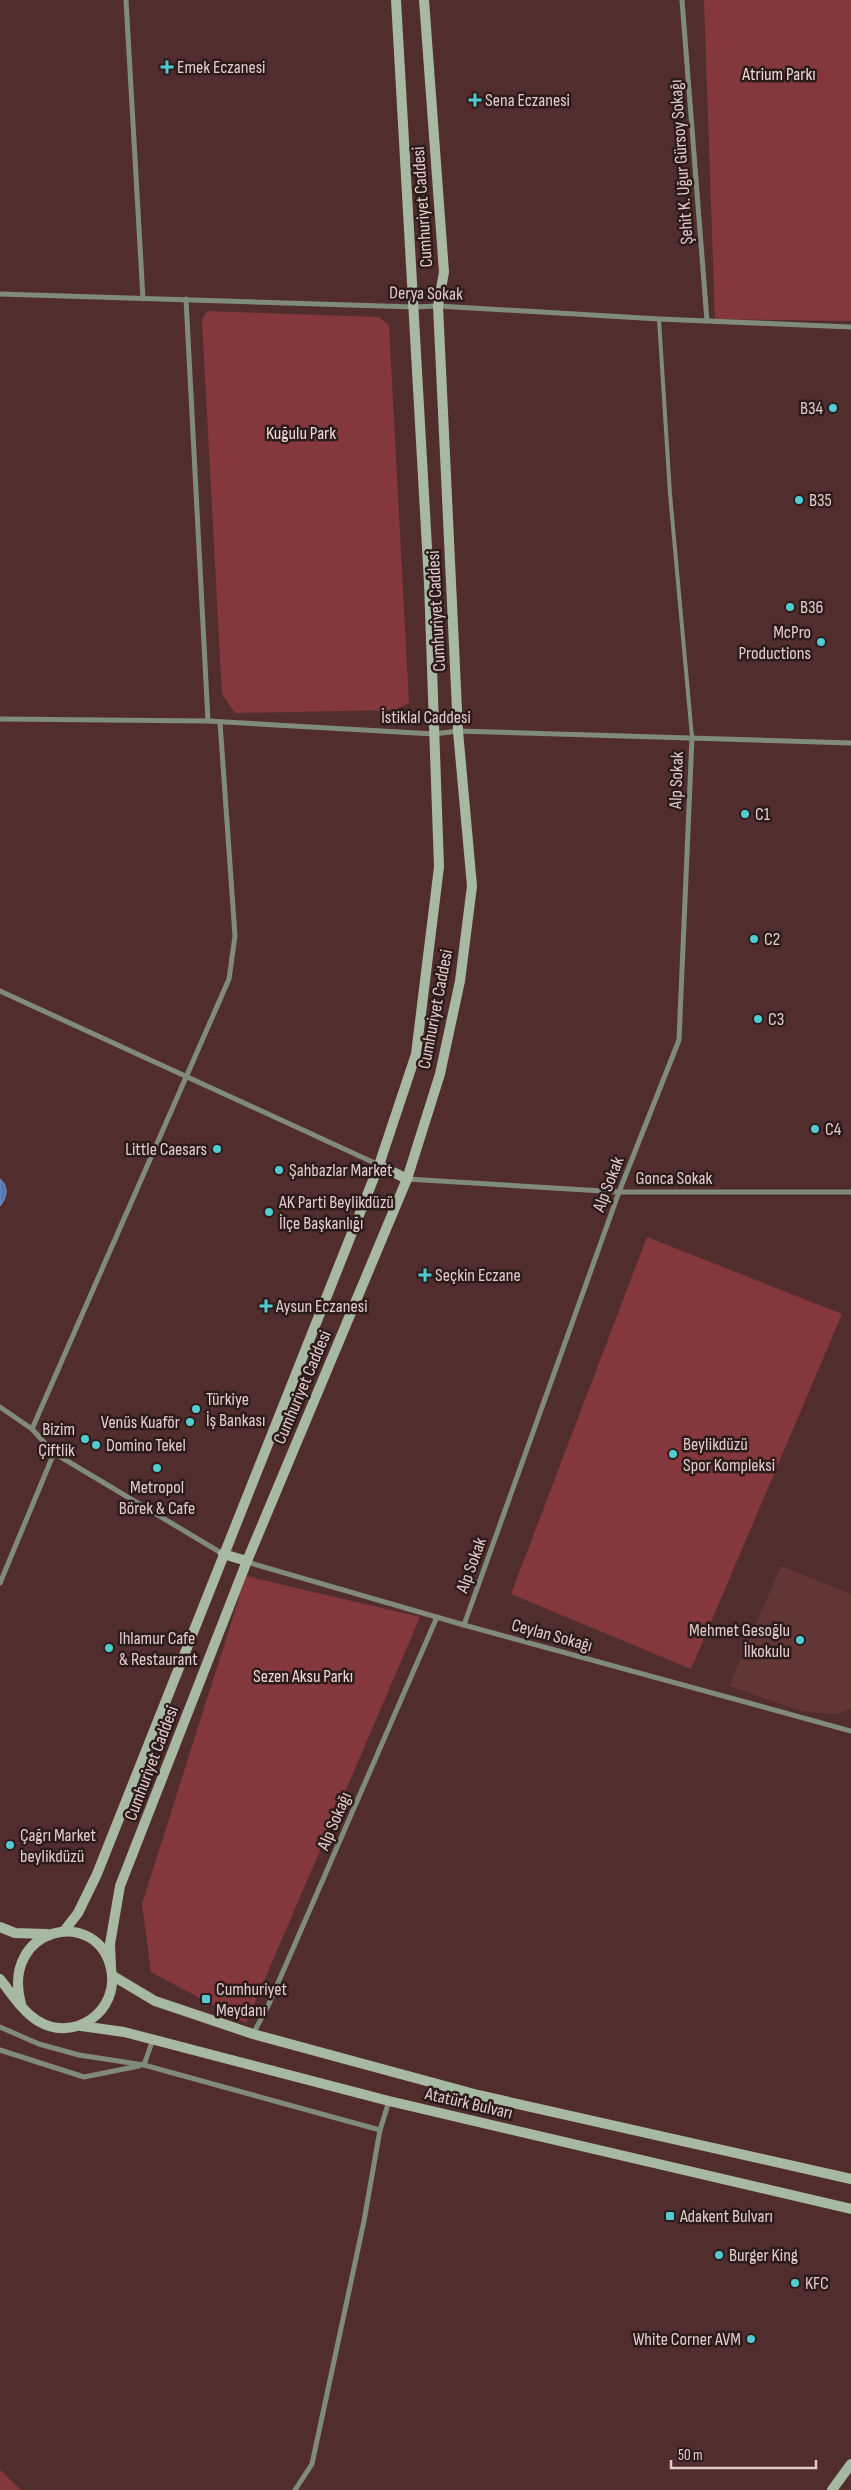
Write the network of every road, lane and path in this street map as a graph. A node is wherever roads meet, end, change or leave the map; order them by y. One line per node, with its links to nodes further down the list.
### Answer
1 (126, 0): 6 (street)
2 (396, 0): 9 (main road, Cumhuriyet Caddesi)
3 (424, 0): 8 (main road, Cumhuriyet Caddesi)
4 (682, 0): 11 (street, Şehit K. Uğur Gürsoy Sokağı)
5 (0, 294): 6 (street, Derya Sokak)
6 (143, 299): 7 (street, Derya Sokak)
7 (186, 299): 9 (street, Derya Sokak); 14 (street)
8 (438, 306): 9 (street, Derya Sokak); 10 (street, Derya Sokak); 16 (main road, Cumhuriyet Caddesi)
9 (414, 308): 17 (main road, Cumhuriyet Caddesi)
10 (658, 319): 11 (street, Derya Sokak); 18 (lane)
11 (707, 321): 12 (street, Derya Sokak)
12 (851, 326)
13 (0, 719): 14 (street, İstiklal Caddesi)
14 (208, 721): 15 (street, İstiklal Caddesi)
15 (220, 722): 17 (street, İstiklal Caddesi); 21 (street)
16 (458, 731): 17 (street, İstiklal Caddesi); 18 (street, İstiklal Caddesi); 23 (main road, Cumhuriyet Caddesi)
17 (434, 734): 22 (main road, Cumhuriyet Caddesi)
18 (692, 737): 19 (street, İstiklal Caddesi); 24 (street, Alp Sokak)
19 (851, 744)
20 (0, 991): 21 (street)
21 (186, 1078): 22 (street); 27 (street)
22 (379, 1165): 23 (main road); 29 (main road, Cumhuriyet Caddesi)
23 (407, 1179): 24 (street, Gonca Sokak); 30 (main road, Cumhuriyet Caddesi)
24 (619, 1192): 25 (street, Gonca Sokak); 33 (street, Alp Sokak)
25 (851, 1192)
26 (0, 1407): 27 (street)
27 (32, 1429): 28 (street)
28 (54, 1453): 29 (street); 31 (street)
29 (223, 1554): 30 (main road); 36 (main road, Cumhuriyet Caddesi)
30 (247, 1562): 32 (street, Ceylan Sokağı); 38 (main road, Cumhuriyet Caddesi)
31 (0, 1583)
32 (437, 1617): 33 (street, Ceylan Sokağı); 43 (street, Alp Sokağı)
33 (464, 1625): 34 (street, Ceylan Sokağı)
34 (851, 1731)
35 (0, 1928): 37 (main road)
36 (64, 1932): 37 (main road); 38 (main road)
37 (48, 1934): 40 (main road)
38 (112, 1971): 41 (main road); 43 (main road, Atatürk Bulvarı)
39 (0, 1979): 40 (main road)
40 (21, 2004): 41 (main road)
41 (81, 2026): 44 (main road, Atatürk Bulvarı)
42 (0, 2027): 46 (street)
43 (252, 2034): 49 (main road, Atatürk Bulvarı)
44 (153, 2039): 46 (street); 47 (main road, Atatürk Bulvarı)
45 (0, 2050): 46 (street)
46 (144, 2065): 48 (street)
47 (389, 2102): 48 (street); 50 (main road, Atatürk Bulvarı)
48 (380, 2130): 52 (street)
49 (851, 2180)
50 (851, 2209)
51 (851, 2464): 53 (main road)
52 (295, 2490)
53 (832, 2490)

